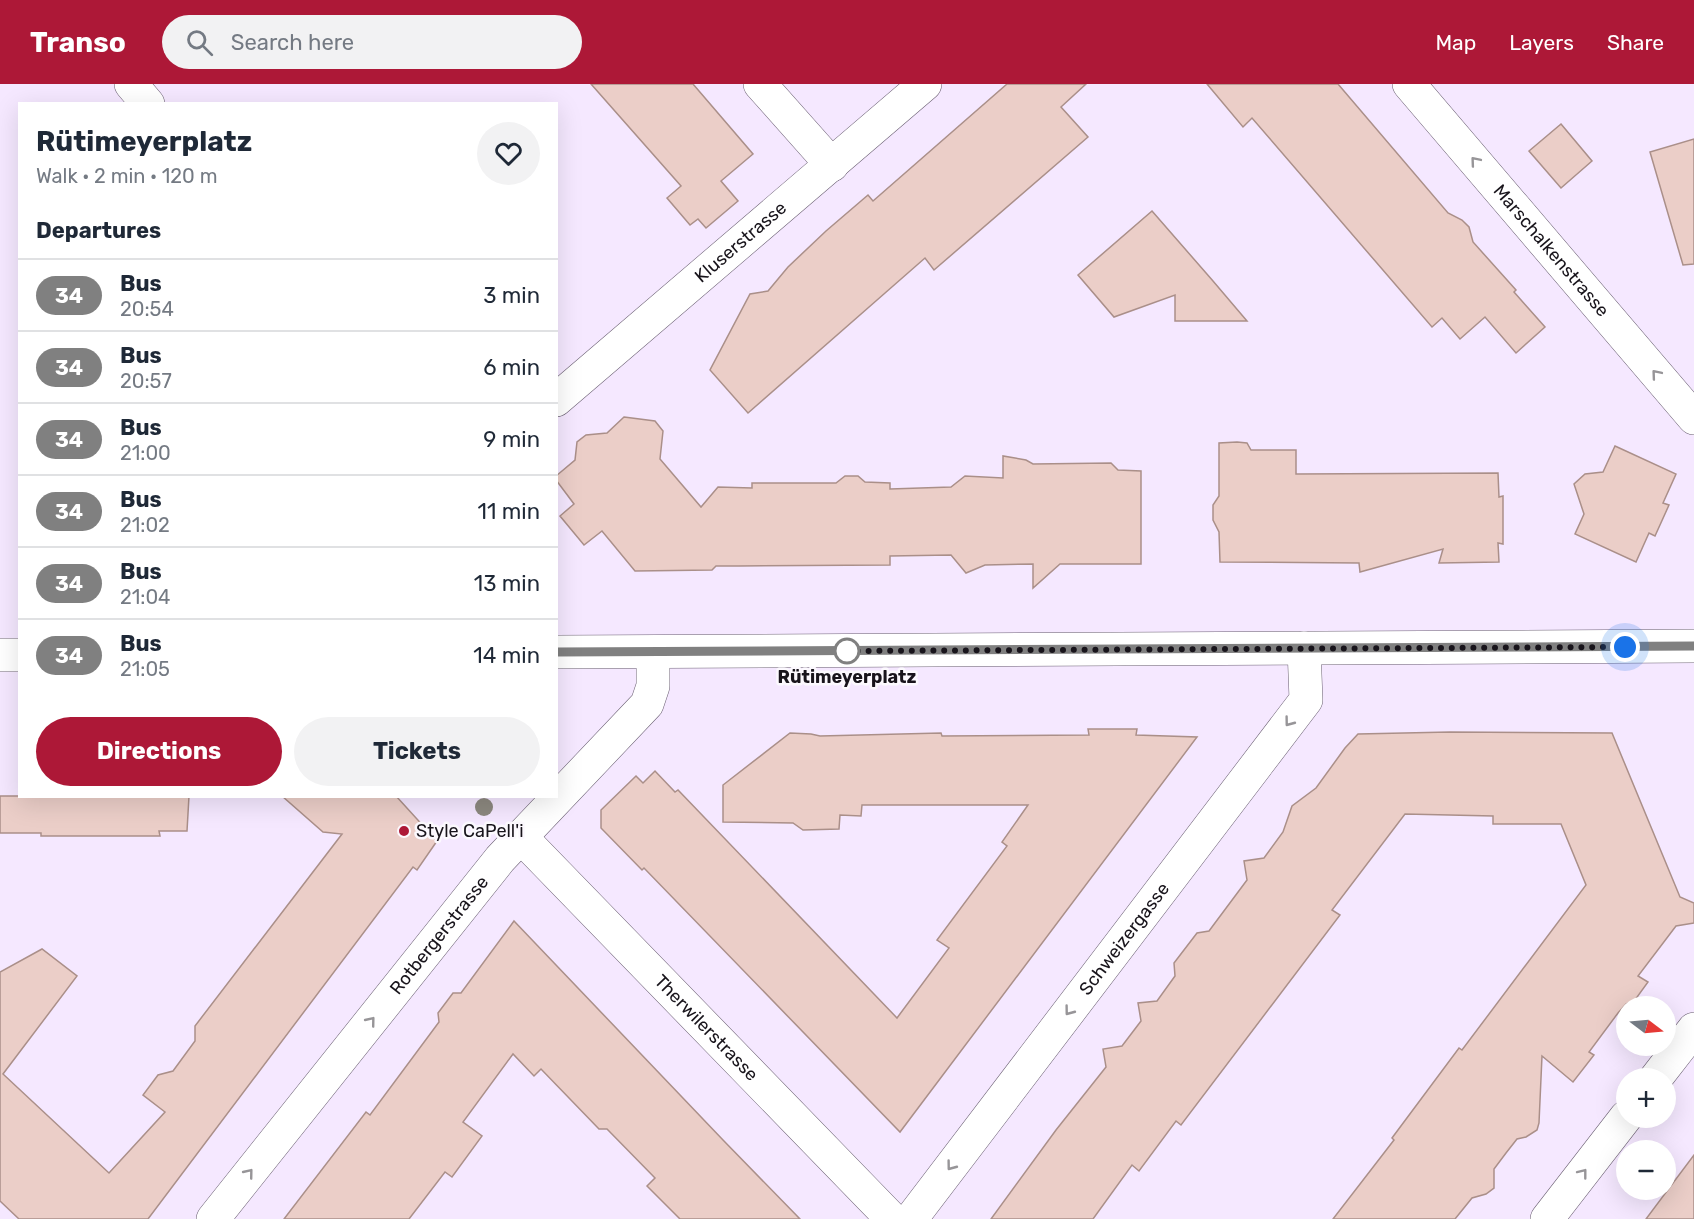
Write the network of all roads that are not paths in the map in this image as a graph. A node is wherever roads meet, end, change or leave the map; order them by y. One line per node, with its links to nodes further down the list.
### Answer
1 (131, 84): 5 (street)
2 (760, 84): 6 (street)
3 (925, 84): 6 (street, Kluserstrasse)
4 (1409, 84): 8 (street, Marschalkenstrasse, one-way to 4)
5 (146, 102)
6 (832, 165): 7 (street, Kluserstrasse)
7 (558, 398)
8 (1694, 418)
9 (1694, 646): 10 (street)
10 (1304, 648): 12 (street); 23 (street, Schweizergasse, one-way to 23)
11 (558, 652): 12 (street)
12 (653, 652): 16 (street, Rotbergerstrasse)
13 (0, 655): 14 (street)
14 (18, 655)
15 (558, 798): 17 (street, Rotbergerstrasse)
16 (558, 798)
17 (521, 837): 21 (street, Rotbergerstrasse, one-way to 17); 22 (street, Therwilerstrasse)
18 (1694, 1029): 19 (street)
19 (1664, 1068)
20 (1617, 1128): 24 (street, one-way to 20)
21 (213, 1219)
22 (892, 1219)
23 (911, 1219)
24 (1547, 1219)

